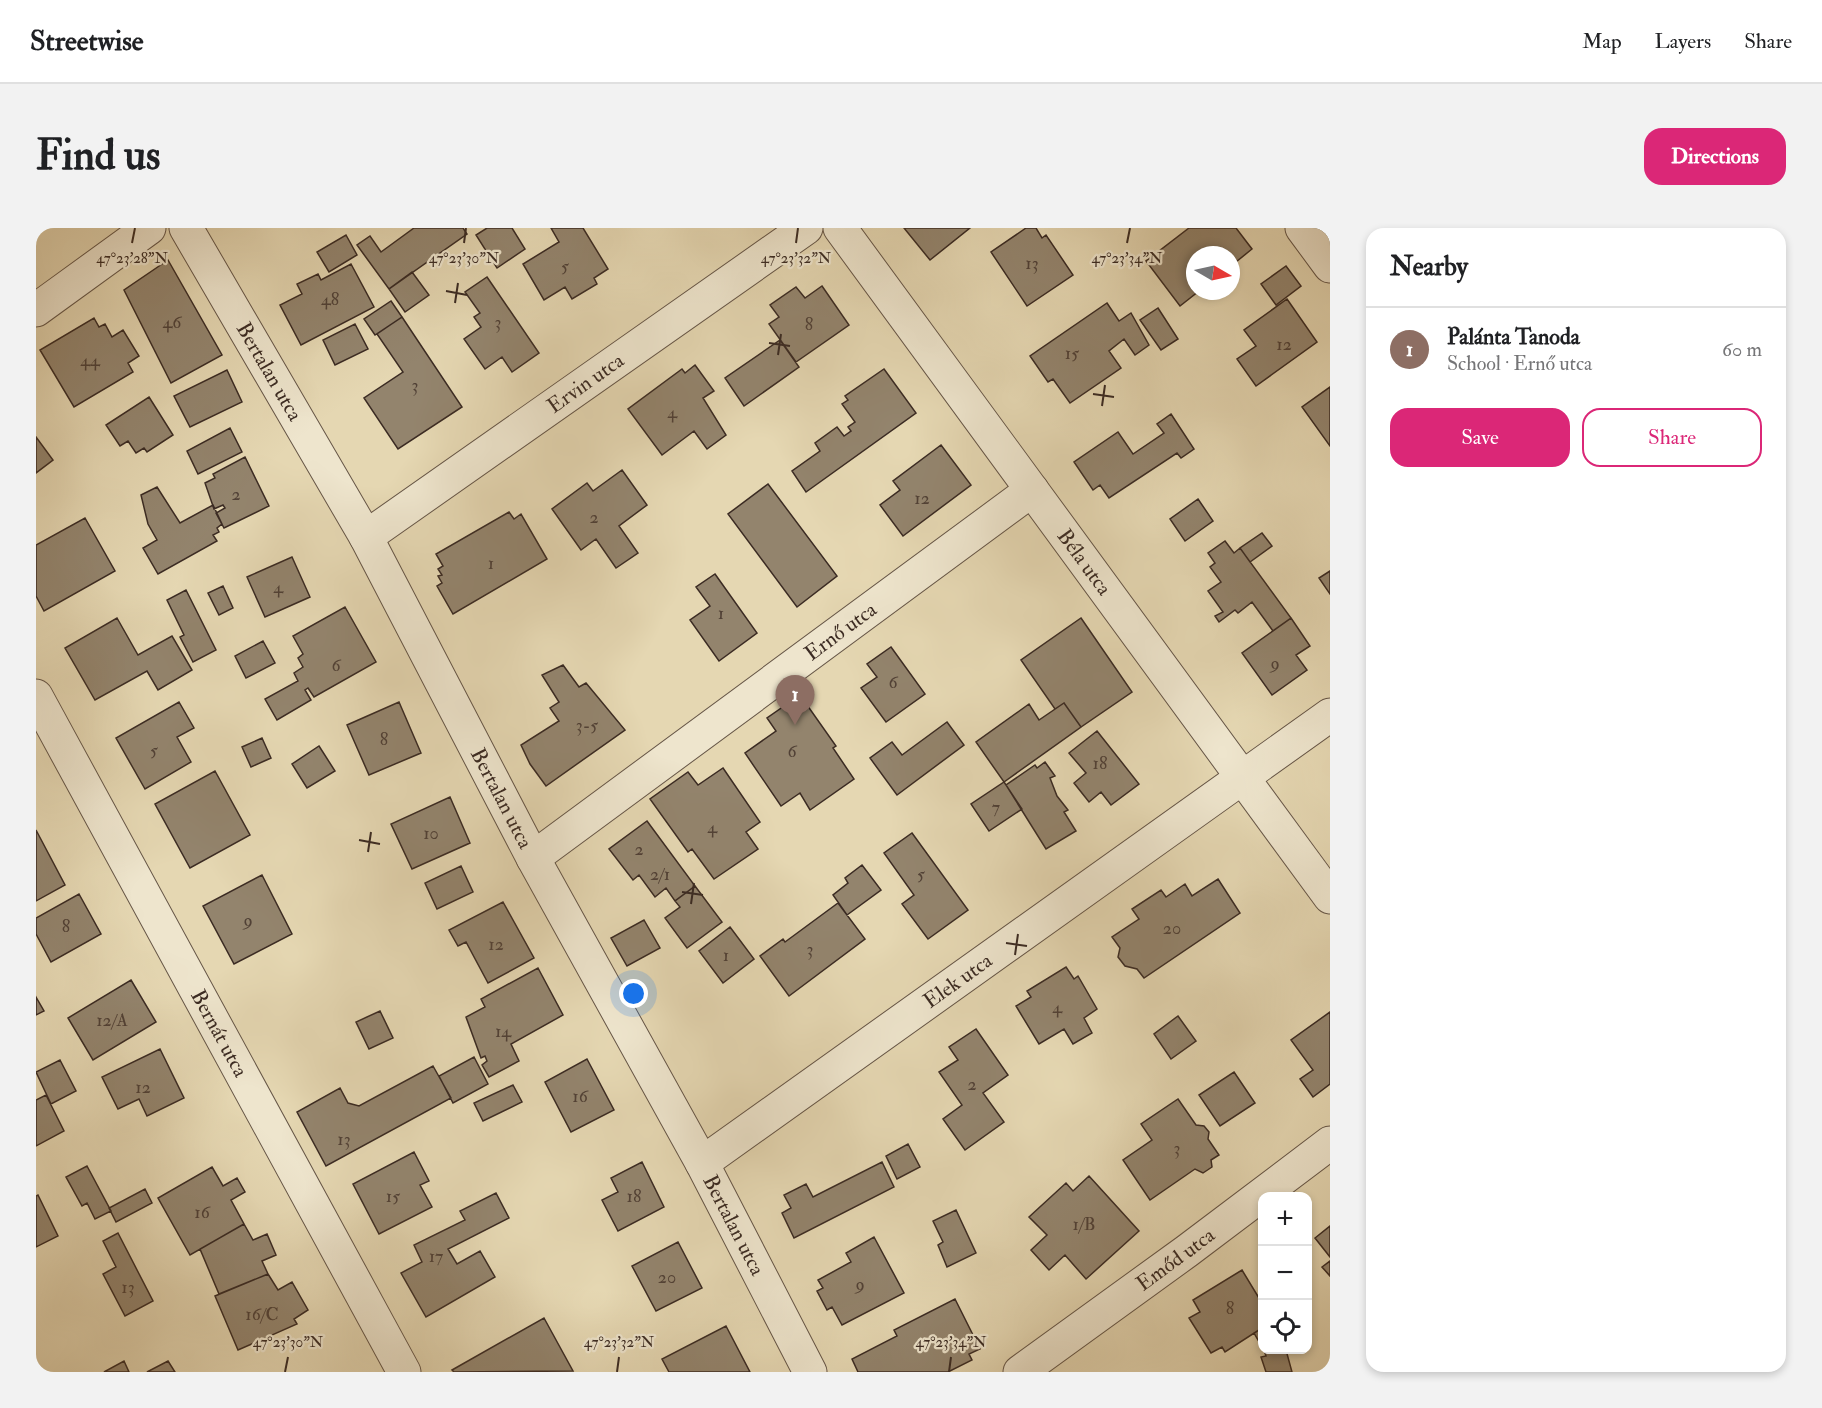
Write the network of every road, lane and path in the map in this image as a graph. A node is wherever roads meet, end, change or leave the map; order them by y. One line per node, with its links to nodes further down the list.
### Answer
1 (149, 228): 7 (street)
2 (186, 228): 9 (street, Bertalan utca)
3 (806, 228): 9 (street, Ervin utca)
4 (840, 228): 8 (street, Béla utca)
5 (1302, 228): 6 (street)
6 (1330, 266)
7 (36, 310)
8 (1032, 490): 12 (street, Béla utca); 13 (street, Ernő utca)
9 (366, 537): 13 (street, Bertalan utca)
10 (36, 696): 17 (street, Bernát utca)
11 (1330, 715): 12 (street, Elek utca)
12 (1243, 777): 14 (street, Béla utca); 16 (street, Elek utca)
13 (533, 858): 16 (street, Bertalan utca)
14 (1330, 897)
15 (1330, 1143): 19 (street, Emőd utca)
16 (702, 1163): 18 (street, Bertalan utca)
17 (404, 1372)
18 (810, 1372)
19 (1020, 1372)

